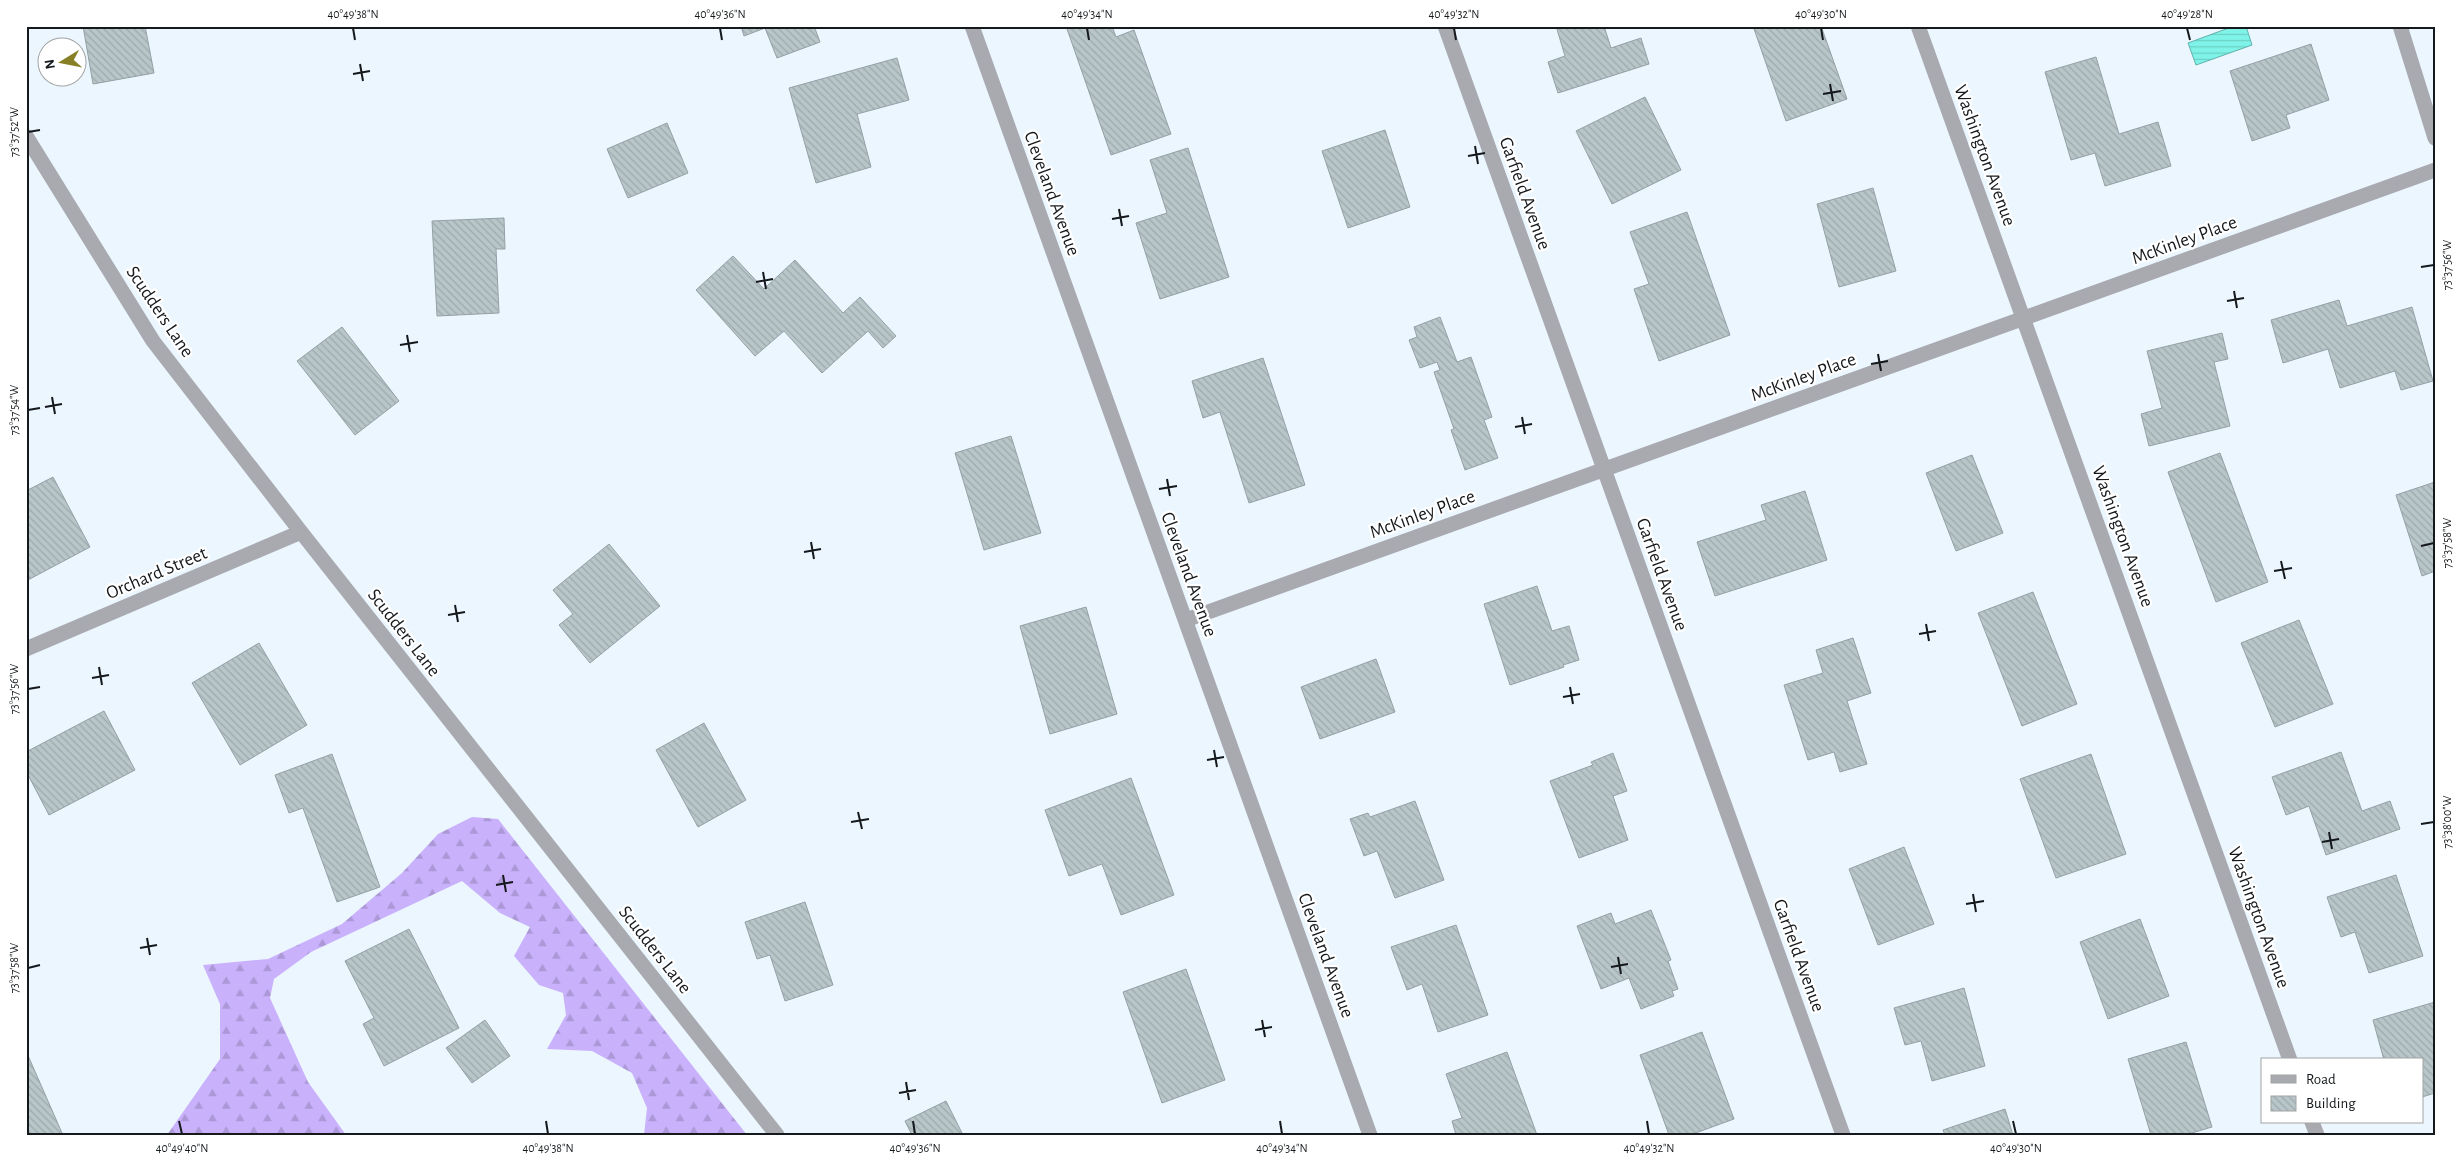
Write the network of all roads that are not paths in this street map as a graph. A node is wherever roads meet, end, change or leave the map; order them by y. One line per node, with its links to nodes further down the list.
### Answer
1 (972, 26): 11 (street, Cleveland Avenue)
2 (1445, 26): 9 (street, Garfield Avenue)
3 (1918, 26): 8 (street, Washington Avenue)
4 (2400, 26): 6 (street)
5 (26, 136): 10 (street, Scudders Lane)
6 (2435, 138)
7 (2435, 170): 8 (street, McKinley Place)
8 (2024, 318): 9 (street, McKinley Place); 13 (street, Washington Avenue)
9 (1604, 469): 11 (street, McKinley Place); 16 (street, Garfield Avenue)
10 (300, 532): 12 (street, Orchard Street); 14 (street, Scudders Lane)
11 (1186, 620): 15 (street, Cleveland Avenue)
12 (26, 649)
13 (2289, 1058)
14 (777, 1135)
15 (1370, 1135)
16 (1843, 1135)

